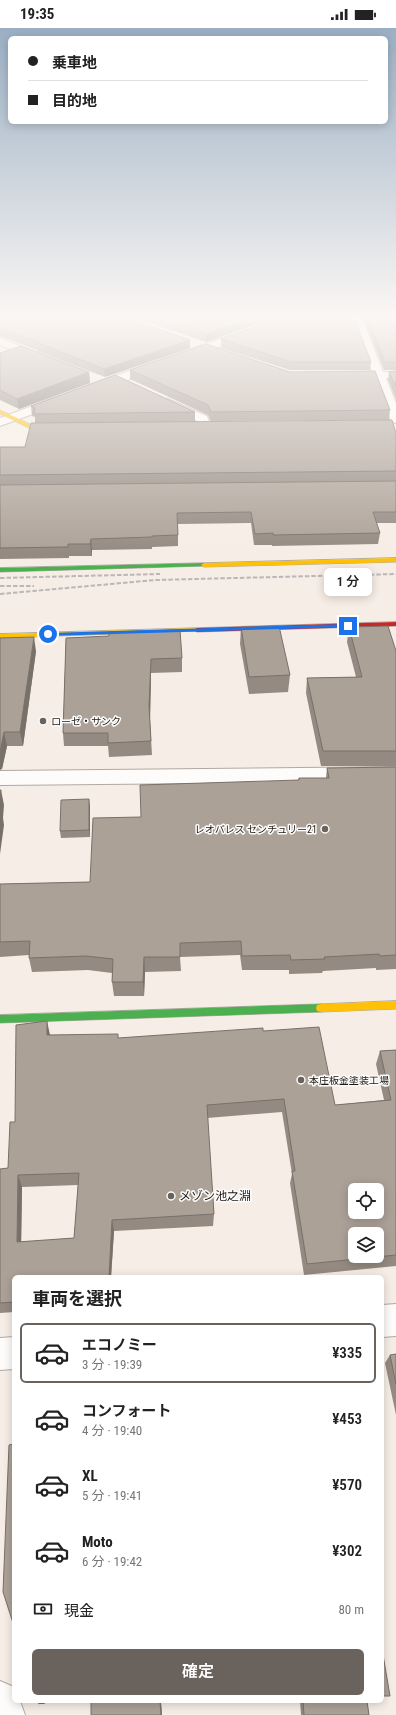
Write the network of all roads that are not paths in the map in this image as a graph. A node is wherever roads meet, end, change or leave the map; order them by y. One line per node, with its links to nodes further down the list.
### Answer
1 (67, 397): 5 (street)
2 (386, 397): 7 (street)
3 (156, 398): 8 (street)
4 (0, 412): 5 (street)
5 (12, 418): 6 (street); 9 (street)
6 (0, 422)
7 (393, 423)
8 (205, 427)
9 (66, 428)
10 (396, 560): 11 (street)
11 (0, 570)
12 (396, 624): 13 (street)
13 (0, 636)
14 (396, 774): 15 (street)
15 (0, 778)
16 (396, 1005): 17 (street)
17 (0, 1019)
18 (396, 1320): 19 (street)
19 (384, 1321)
20 (12, 1353): 21 (street)
21 (0, 1354)
22 (0, 1701): 23 (street)
23 (5, 1715)

